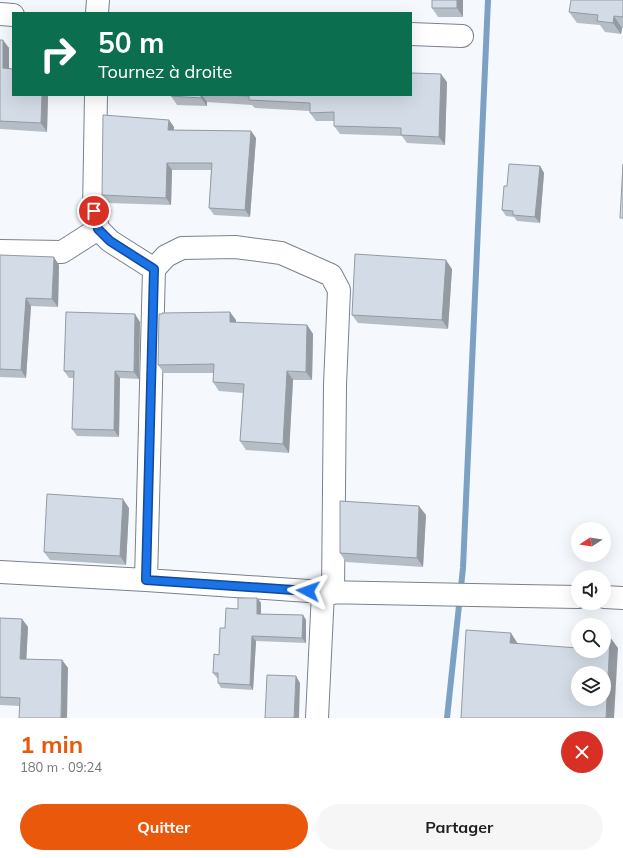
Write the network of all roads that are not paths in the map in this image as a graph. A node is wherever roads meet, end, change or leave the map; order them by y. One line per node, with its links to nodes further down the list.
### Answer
1 (98, 0): 2 (street)
2 (97, 12)
3 (0, 14): 4 (street)
4 (12, 15)
5 (412, 34): 6 (street)
6 (462, 36)
7 (96, 96): 8 (street)
8 (98, 229): 9 (street); 10 (street)
9 (0, 250)
10 (154, 269): 12 (street); 13 (street)
11 (0, 572): 12 (street)
12 (146, 580): 13 (street)
13 (328, 592): 14 (street); 17 (street)
14 (571, 597)
15 (611, 597): 16 (street)
16 (623, 598)
17 (317, 718)

